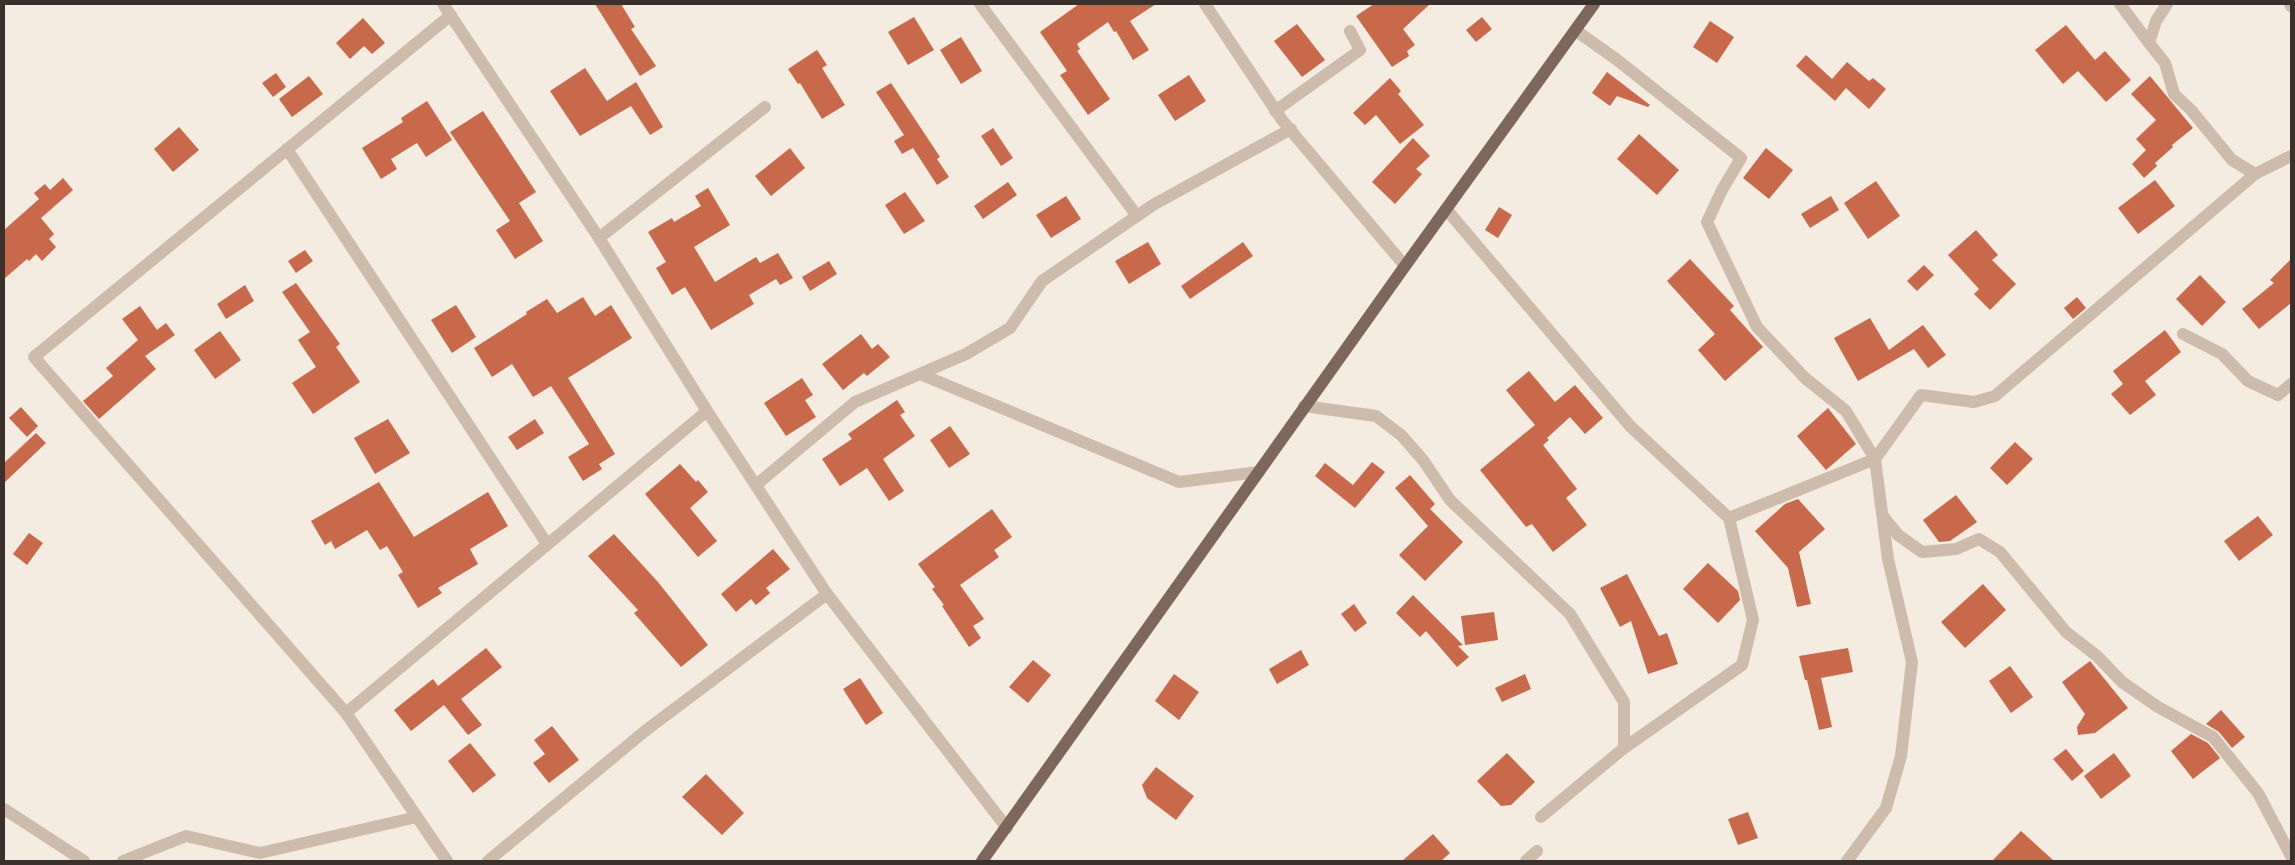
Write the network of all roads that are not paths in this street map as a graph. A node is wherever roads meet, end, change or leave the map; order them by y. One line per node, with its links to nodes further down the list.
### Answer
1 (443, 4): 7 (street)
2 (980, 4): 18 (street)
3 (1205, 4): 12 (street)
4 (1594, 4): 8 (main road)
5 (2120, 4): 10 (street)
6 (2166, 4): 10 (street)
7 (451, 15): 14 (street); 19 (street)
8 (1575, 30): 17 (main road); 26 (street)
9 (1350, 31): 12 (street)
10 (2149, 43): 16 (street)
11 (765, 107): 19 (street)
12 (1275, 111): 13 (street)
13 (1291, 129): 18 (street); 20 (street)
14 (287, 149): 31 (street); 33 (street)
15 (2291, 156): 16 (street)
16 (2255, 174): 26 (street)
17 (1446, 208): 20 (main road); 30 (street)
18 (1137, 216): 22 (street)
19 (598, 238): 25 (street)
20 (1404, 266): 24 (main road)
21 (2183, 334): 23 (street)
22 (920, 374): 27 (street); 28 (street)
23 (2291, 384)
24 (1304, 406): 27 (main road); 34 (street)
25 (707, 410): 28 (street); 31 (street)
26 (1875, 459): 29 (street); 30 (street)
27 (1259, 472): 38 (main road)
28 (756, 485): 32 (street)
29 (1883, 516): 39 (street); 47 (street)
30 (1729, 518): 34 (street)
31 (547, 544): 33 (street)
32 (827, 594): 38 (street); 43 (street)
33 (346, 713): 36 (street)
34 (1624, 748): 37 (street)
35 (4, 810): 40 (street)
36 (417, 816): 41 (street); 42 (street)
37 (1541, 817)
38 (1007, 828): 44 (main road)
39 (2291, 856)
40 (84, 861)
41 (123, 861)
42 (447, 861)
43 (488, 861)
44 (982, 861)
45 (1526, 861): 46 (street)
46 (1534, 861)
47 (1847, 861)

